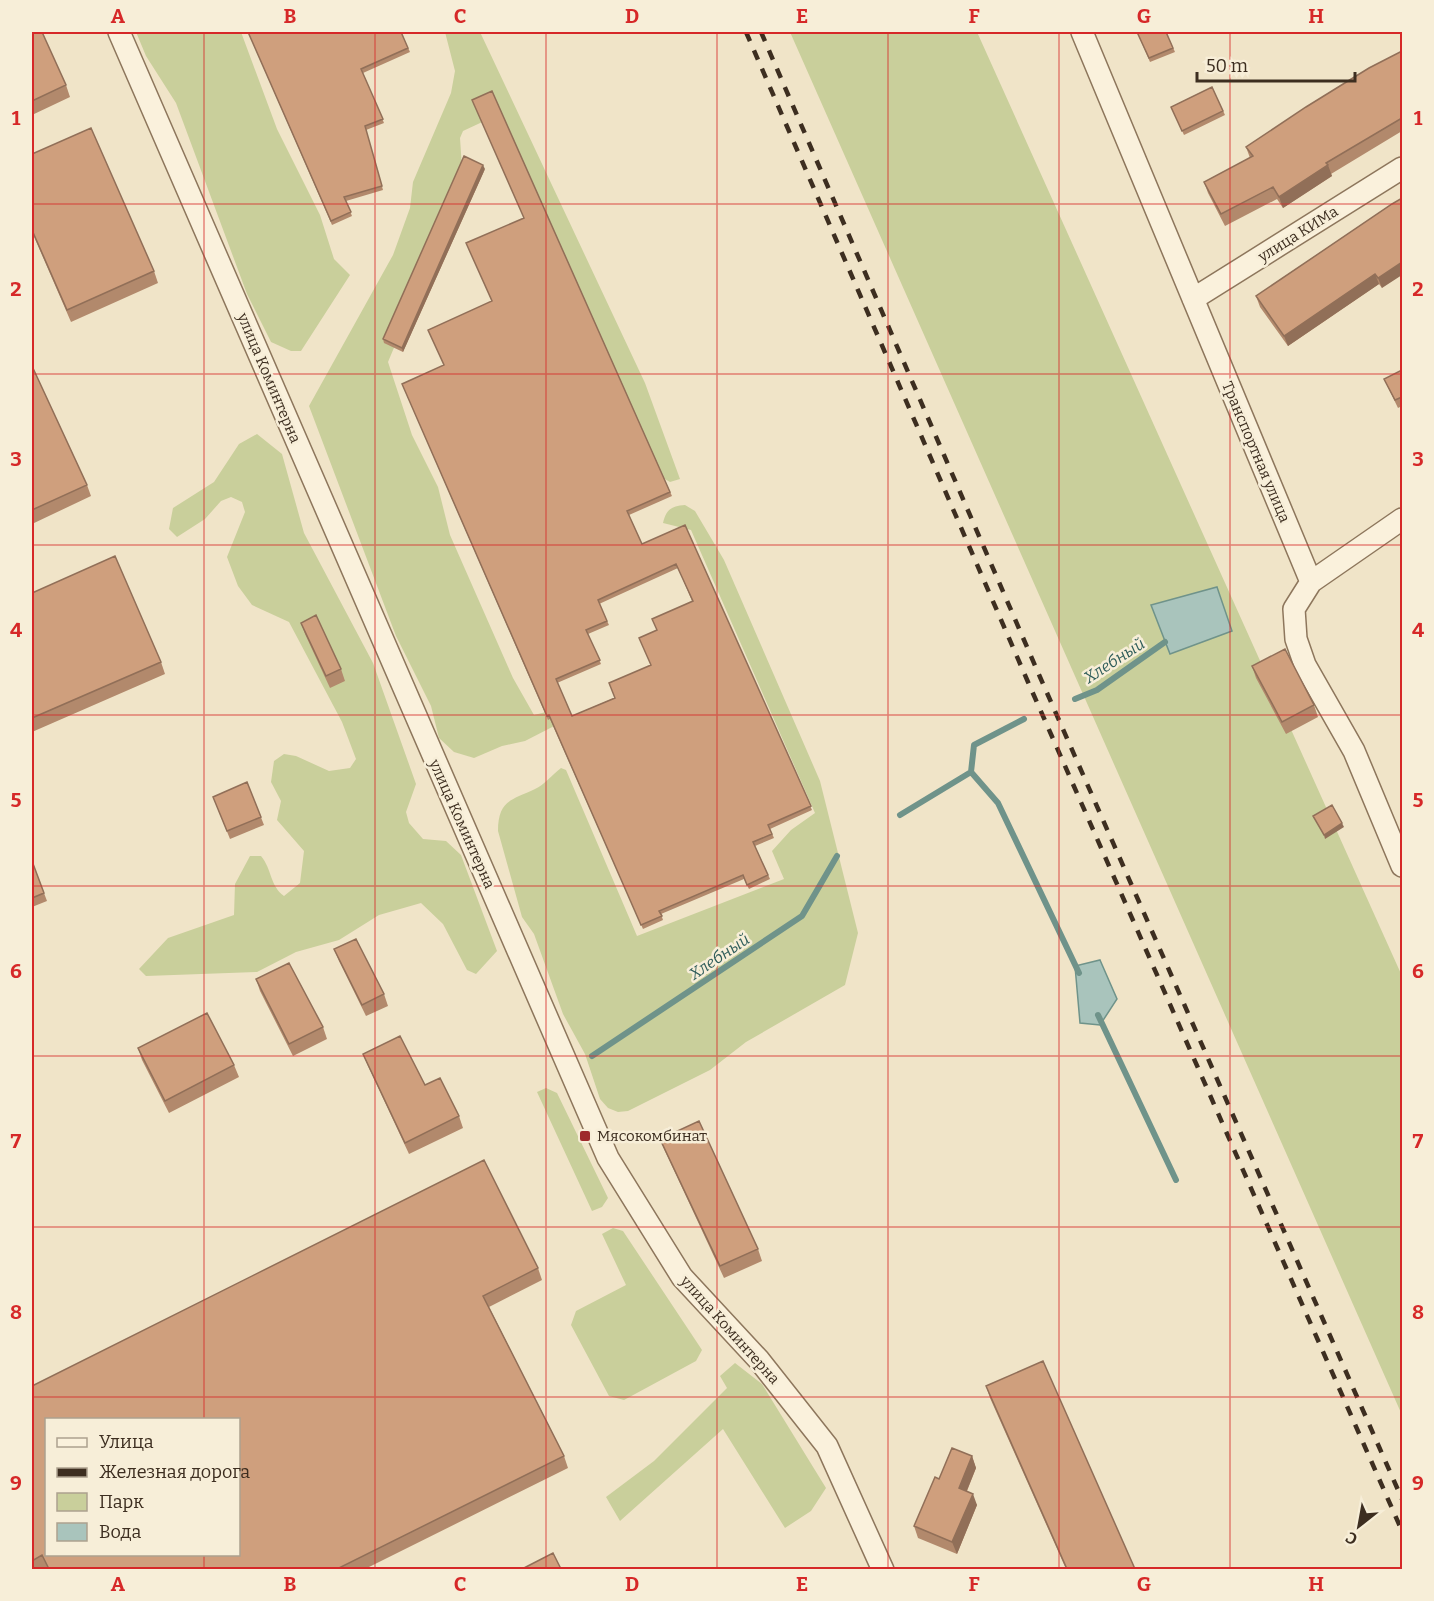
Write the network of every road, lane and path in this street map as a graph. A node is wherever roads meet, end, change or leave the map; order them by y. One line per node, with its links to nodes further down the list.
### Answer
1 (119, 32): 8 (street, улица Коминтерна)
2 (1082, 32): 4 (street, Транспортная улица)
3 (1402, 168): 4 (street, улица КИМа)
4 (1192, 299): 6 (street, Транспортная улица)
5 (1402, 519): 6 (street)
6 (1311, 582): 7 (street)
7 (1402, 866)
8 (883, 1569)

